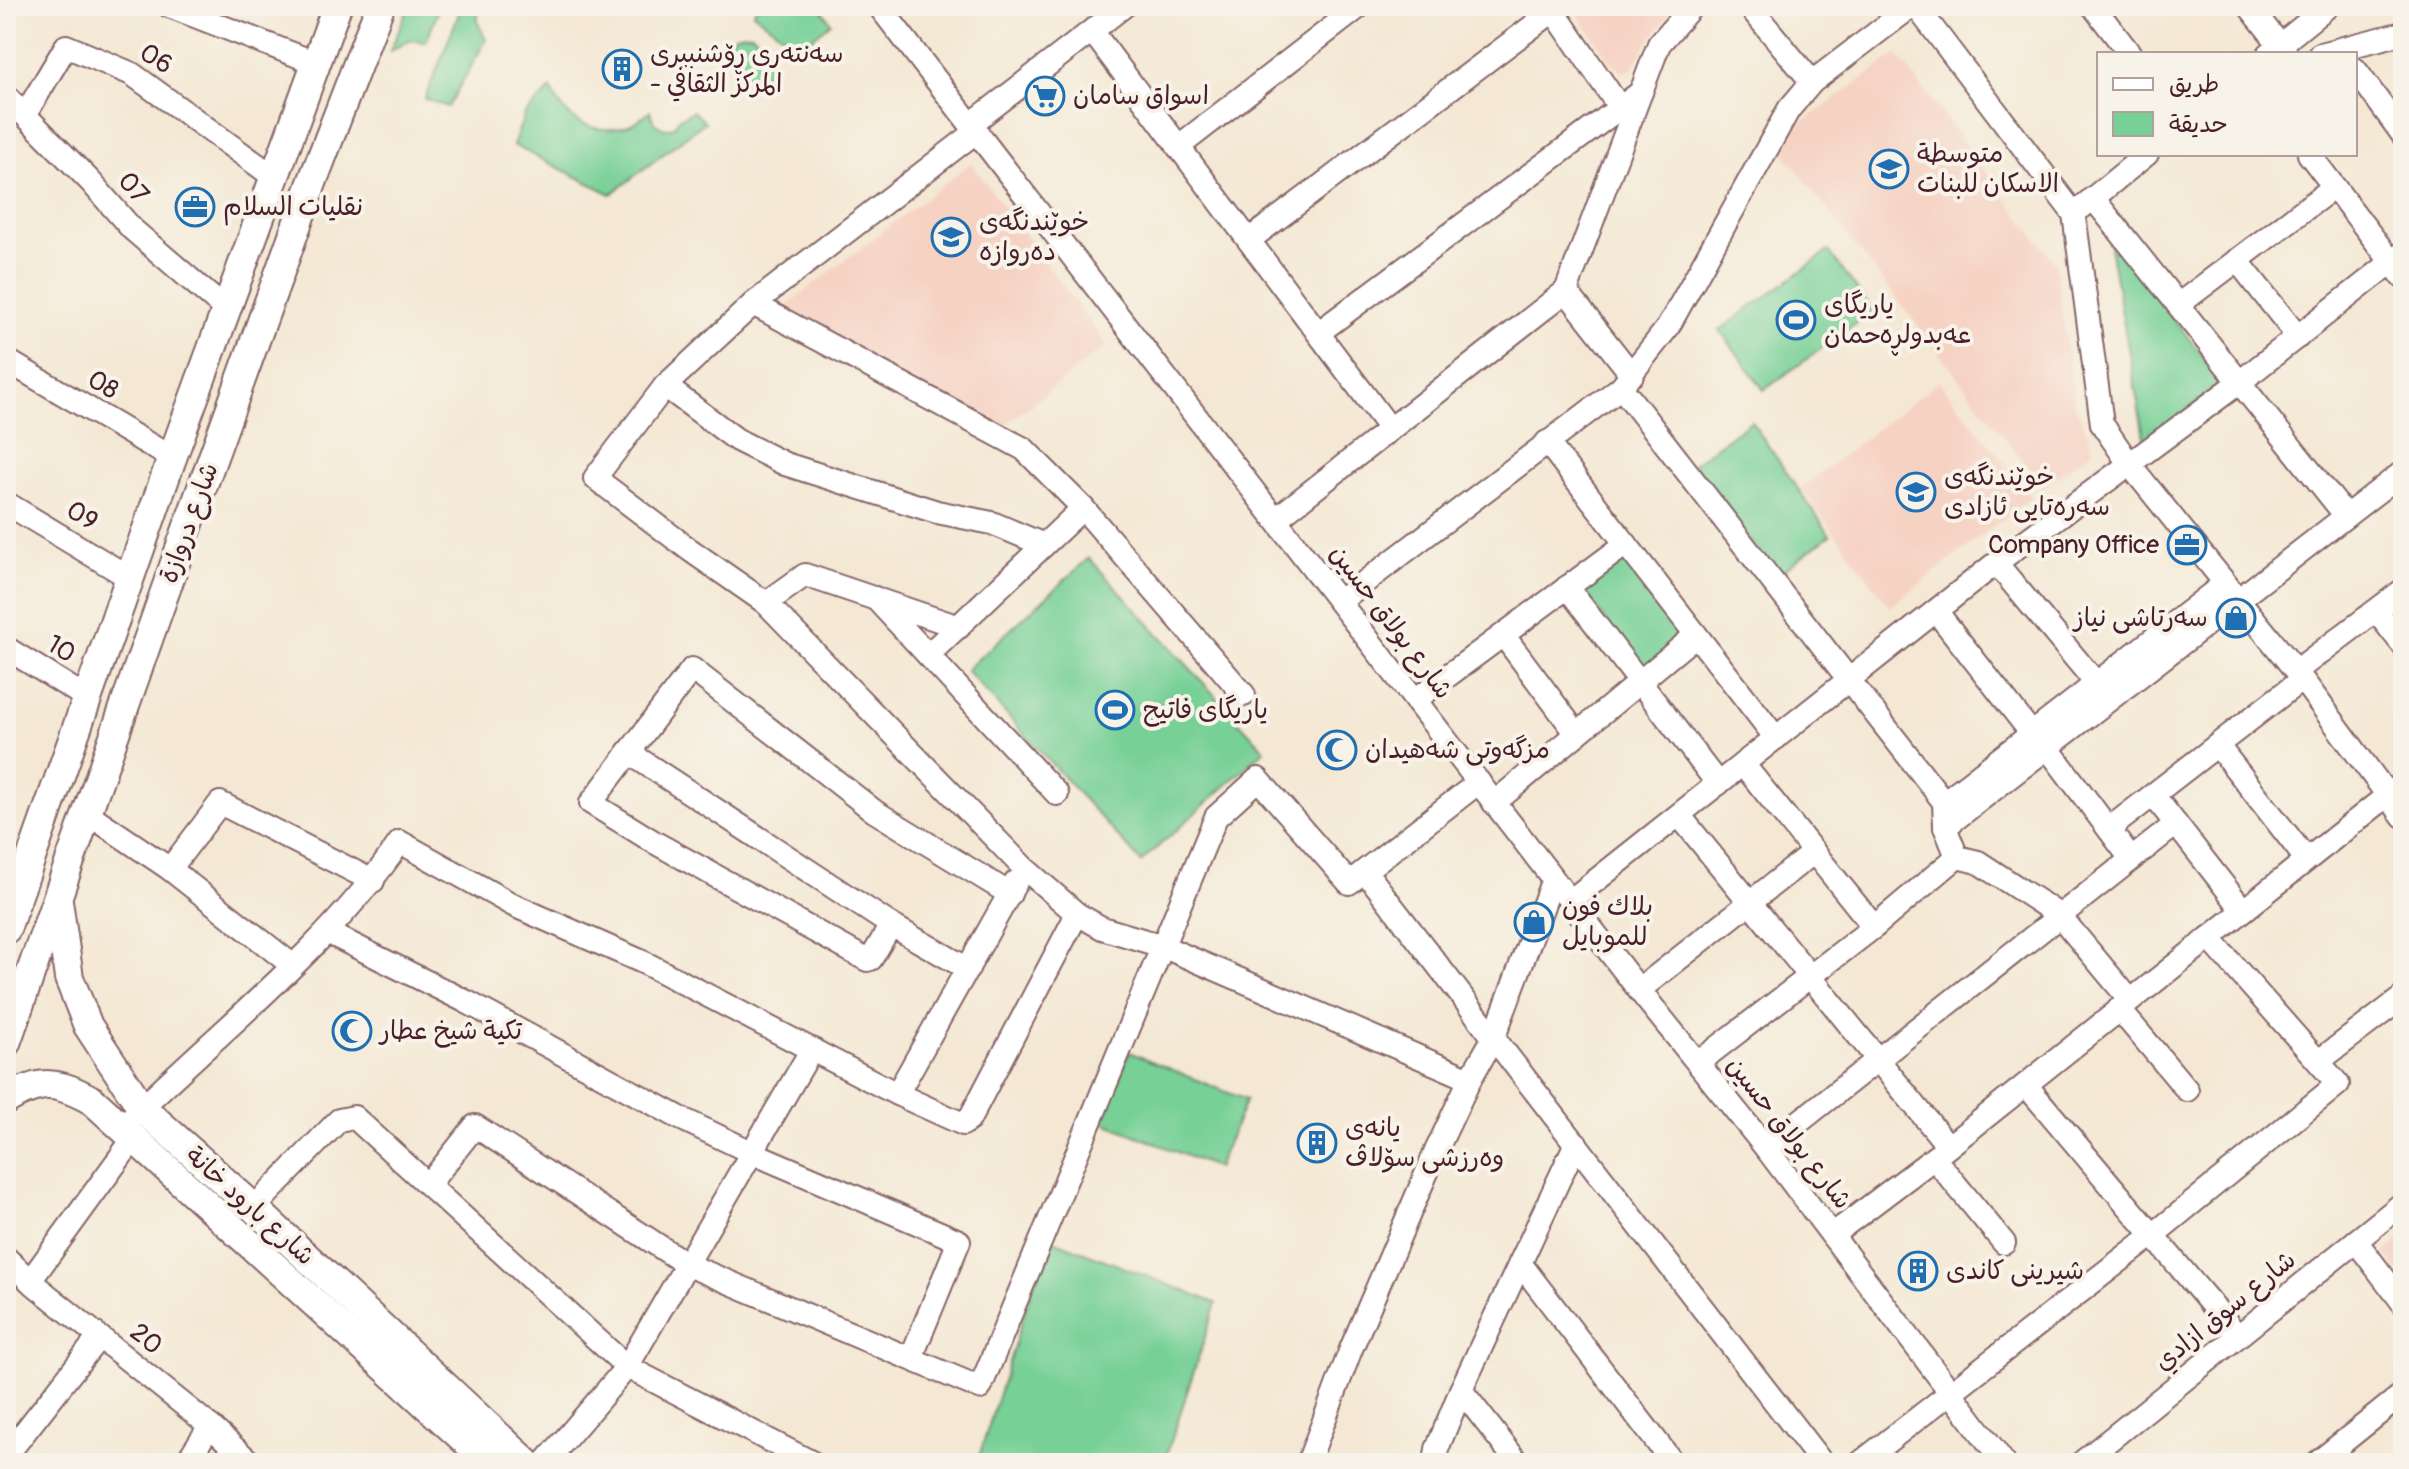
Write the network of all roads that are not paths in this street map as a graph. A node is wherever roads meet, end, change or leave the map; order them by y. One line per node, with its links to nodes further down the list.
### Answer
1 (169, 6): 19 (street)
2 (337, 6): 19 (main road, شارع دروازة)
3 (380, 6): 70 (main road, شارع دروازة)
4 (1124, 6): 14 (street)
5 (1360, 6): 28 (street)
6 (1692, 6): 22 (street)
7 (1749, 6): 21 (street)
8 (1914, 6): 21 (street); 34 (street)
9 (2093, 6): 17 (street)
10 (2249, 6): 16 (street)
11 (2328, 6): 16 (street)
12 (881, 7): 26 (street, شارع بولاق حسين)
13 (1551, 8): 24 (street); 35 (street)
14 (1092, 31): 26 (street); 28 (street)
15 (2403, 33): 18 (street)
16 (2279, 51)
17 (2128, 52)
18 (2335, 52)
19 (316, 63): 31 (main road, شارع دروازة)
20 (2357, 72): 27 (street)
21 (1812, 82): 45 (street)
22 (1641, 92): 24 (street); 38 (street)
23 (6, 96): 25 (street, 07)
24 (1620, 108): 42 (street)
25 (25, 115): 31 (street, 06); 41 (street, 07)
26 (974, 127): 39 (street); 56 (street, شارع بولاق حسين)
27 (2403, 135)
28 (1178, 147): 35 (street)
29 (2145, 156): 33 (street)
30 (2311, 156): 32 (street)
31 (274, 177): 41 (main road, شارع دروازة)
32 (2334, 187): 36 (street); 37 (street)
33 (2093, 198): 34 (street); 40 (street)
34 (2074, 214): 51 (street)
35 (1249, 240): 42 (street)
36 (2237, 260): 40 (street); 43 (street)
37 (2399, 264): 43 (street)
38 (1566, 291): 45 (street); 48 (street)
39 (753, 304): 47 (street); 54 (street)
40 (2178, 305): 46 (street)
41 (226, 310): 50 (main road, شارع دروازة)
42 (1318, 333): 48 (street)
43 (2298, 337): 46 (street)
44 (6, 360): 50 (street, 08)
45 (1626, 381): 49 (street); 78 (street)
46 (2240, 382): 51 (street); 55 (street)
47 (665, 386): 58 (street); 66 (street)
48 (1390, 429): 56 (street)
49 (1547, 442): 57 (street); 65 (street)
50 (172, 458): 60 (main road, شارع دروازة)
51 (2130, 465): 59 (street); 63 (street)
52 (2403, 472): 55 (street)
53 (6, 503): 60 (street, 09)
54 (1083, 508): 58 (street); 81 (street)
55 (2346, 516): 63 (street)
56 (1276, 519): 65 (street, شارع بولاق حسين)
57 (1626, 544): 61 (street); 72 (street)
58 (1044, 545): 71 (street)
59 (1996, 563): 68 (street); 80 (street)
60 (130, 578): 67 (main road, شارع دروازة)
61 (1567, 587): 73 (street); 79 (street)
62 (2403, 590): 69 (street)
63 (2231, 592): 77 (street); 80 (street); 86 (street)
64 (875, 598): 66 (street); 71 (street); 76 (street)
65 (1340, 601): 83 (street, شارع بولاق حسين)
66 (766, 603): 107 (street)
67 (119, 608): 70 (main road); 82 (main road, شارع دروازة)
68 (1936, 611): 78 (street); 86 (street)
69 (2376, 611): 74 (street); 77 (street)
70 (155, 620): 97 (main road, شارع دروازة)
71 (959, 627): 76 (street)
72 (1696, 635): 79 (street); 85 (street)
73 (1504, 636): 83 (street); 84 (street)
74 (2403, 645)
75 (6, 648): 82 (street, 10)
76 (928, 655): 93 (street)
77 (2298, 675): 87 (street); 92 (street)
78 (1849, 680): 85 (street); 95 (street)
79 (1639, 683): 84 (street); 91 (street)
80 (2096, 683): 86 (street)
81 (1244, 695)
82 (87, 698): 121 (main road, شارع دروازة)
83 (1415, 700): 90 (street, شارع بولاق حسين)
84 (1577, 734): 96 (street)
85 (1776, 738): 89 (street)
86 (2040, 740): 95 (street); 101 (street); 102 (street)
87 (2218, 746): 94 (street); 106 (street)
88 (628, 752): 112 (street); 119 (street); 119 (street)
89 (1743, 764): 91 (street); 103 (street)
90 (1479, 782): 96 (street, شارع بولاق حسين); 109 (street)
91 (1718, 784): 98 (street)
92 (2395, 789): 99 (street); 106 (street)
93 (1057, 794)
94 (2154, 796): 100 (street); 102 (street)
95 (1944, 802): 101 (street)
96 (1494, 803): 110 (street, شارع بولاق حسين)
97 (87, 813): 108 (street); 113 (main road, شارع دروازة)
98 (1679, 815): 114 (street); 115 (street)
99 (2403, 816)
100 (2176, 824): 105 (street); 116 (street)
101 (1945, 827): 104 (street)
102 (2109, 829): 105 (street)
103 (1814, 852): 115 (street); 120 (street)
104 (1957, 857): 118 (street); 120 (street)
105 (2131, 859): 118 (street)
106 (2306, 859): 116 (street)
107 (1023, 867): 112 (street); 117 (street)
108 (170, 869): 111 (street); 125 (street)
109 (1365, 871): 124 (street); 131 (street)
110 (1553, 879): 114 (street, شارع بولاق حسين); 131 (street)
111 (373, 881): 122 (street); 133 (street)
112 (1010, 894): 126 (street)
113 (57, 896): 132 (main road, شارع دروازة); 142 (main road, شارع بارود خانة)
114 (1570, 901): 128 (street, شارع بولاق حسين)
115 (1749, 902): 127 (street); 128 (street)
116 (2243, 910): 123 (street)
117 (1077, 914): 124 (street); 140 (street)
118 (2059, 915): 130 (street); 134 (street)
119 (891, 925): 126 (street)
120 (1874, 927): 127 (street)
121 (6, 929)
122 (327, 932): 125 (street); 146 (street)
123 (2209, 938): 130 (street); 135 (street)
124 (1162, 946): 137 (street); 161 (street)
125 (292, 965): 142 (street)
126 (968, 969): 140 (street)
127 (1809, 977): 134 (street); 136 (street)
128 (1639, 990): 136 (street, شارع بولاق حسين)
129 (2403, 997): 135 (street)
130 (2124, 1005): 138 (street); 139 (street)
131 (1494, 1037): 137 (street); 143 (street)
132 (6, 1043)
133 (812, 1049): 140 (street); 146 (street)
134 (1876, 1060): 144 (street); 145 (street)
135 (2319, 1061): 151 (street)
136 (1699, 1062): 144 (street, شارع بولاق حسين)
137 (1470, 1079): 174 (street)
138 (2026, 1085): 145 (street); 151 (street)
139 (2187, 1090)
140 (897, 1094)
141 (6, 1100): 142 (main road, شارع بارود خانة)
142 (133, 1125): 149 (main road, شارع بارود خانة); 157 (street); 171 (main road, شارع بارود خانة)
143 (1576, 1143): 155 (street); 178 (street)
144 (1766, 1148): 150 (street, شارع بولاق حسين)
145 (1941, 1152): 150 (street); 153 (street)
146 (753, 1153): 156 (street); 161 (street)
147 (429, 1184): 149 (street); 156 (street); 162 (street)
148 (2403, 1203): 152 (street, شارع سوق ازادي)
149 (254, 1208): 172 (main road, شارع بارود خانة)
150 (1832, 1235): 164 (street, شارع بولاق حسين)
151 (2153, 1235): 159 (street); 164 (street)
152 (2356, 1241): 158 (street); 159 (street, شارع سوق ازادي)
153 (2004, 1243)
154 (6, 1258): 157 (street, 20)
155 (1520, 1263): 163 (street); 177 (street)
156 (688, 1265): 161 (street); 162 (street)
157 (30, 1281): 160 (street, 20)
158 (2403, 1303)
159 (2238, 1336): 181 (street, شارع سوق ازادي)
160 (99, 1337): 166 (street, 20); 167 (street)
161 (911, 1358)
162 (627, 1367): 168 (street); 173 (street)
163 (1461, 1390): 175 (street); 176 (street)
164 (1950, 1393): 179 (street); 180 (street, شارع بولاق حسين)
165 (2403, 1394): 182 (street)
166 (210, 1426): 169 (street); 170 (street, 20)
167 (6, 1456)
168 (801, 1460)
169 (186, 1463)
170 (251, 1463)
171 (490, 1463)
172 (527, 1463)
173 (545, 1463)
174 (1308, 1463)
175 (1435, 1463)
176 (1518, 1463)
177 (1673, 1463)
178 (1822, 1463)
179 (1860, 1463)
180 (2004, 1463)
181 (2081, 1463)
182 (2317, 1463)

